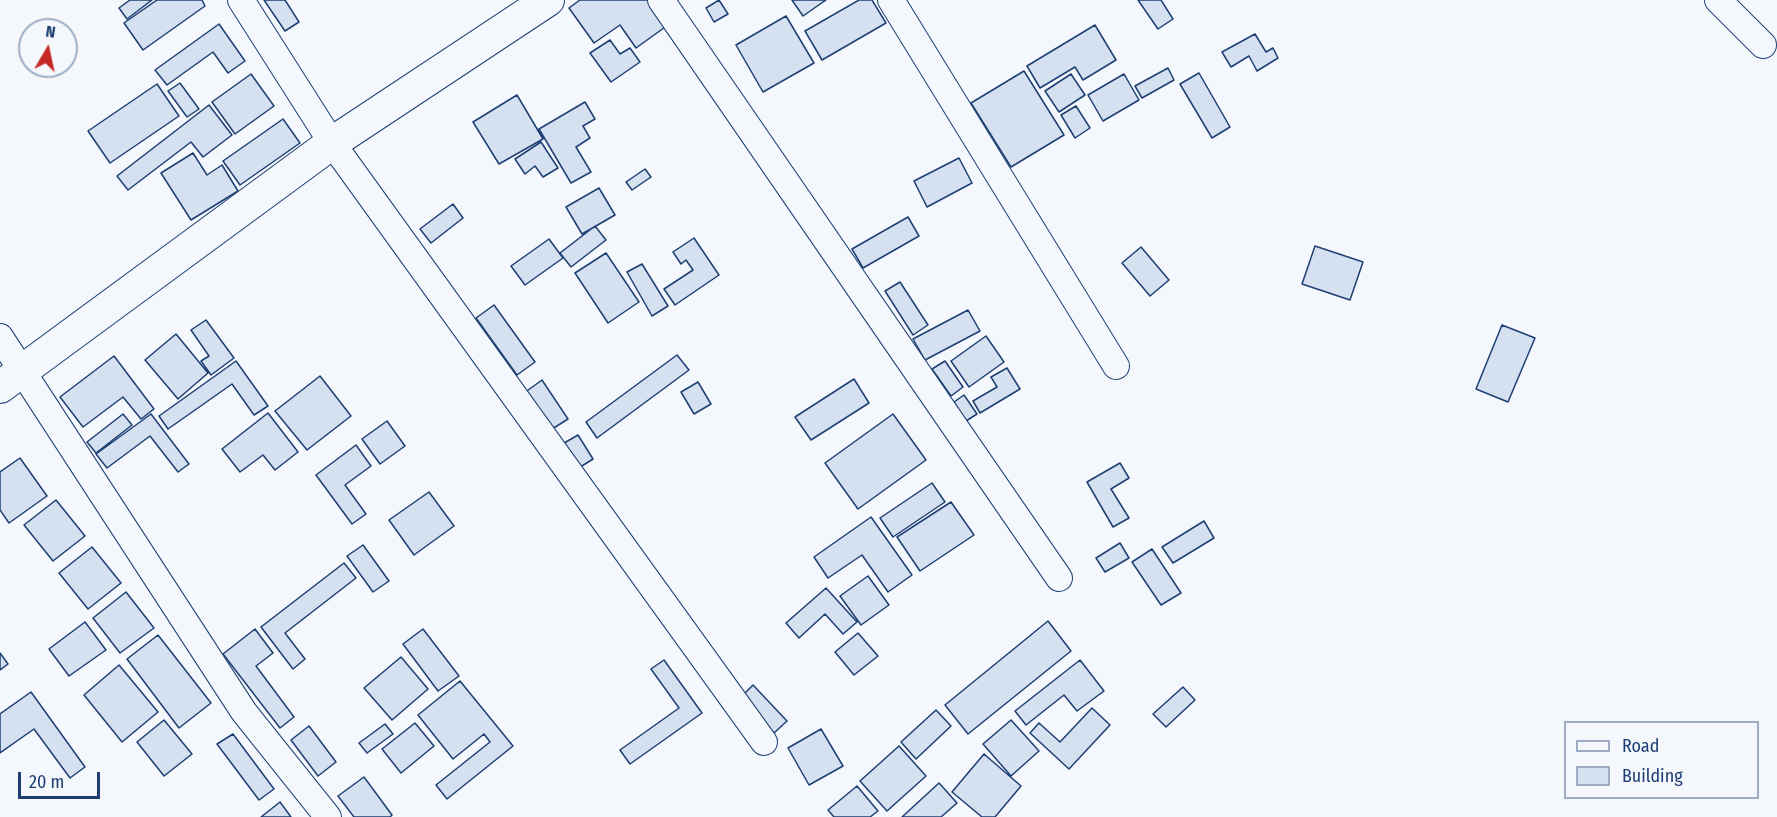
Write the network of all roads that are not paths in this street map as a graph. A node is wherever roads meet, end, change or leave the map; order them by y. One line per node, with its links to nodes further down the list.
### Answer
1 (242, 0): 7 (street)
2 (548, 0): 7 (street)
3 (661, 0): 11 (street)
4 (891, 0): 9 (street)
5 (1718, 0): 6 (street)
6 (1763, 45)
7 (332, 143): 10 (street); 12 (street)
8 (0, 337): 10 (street)
9 (1116, 366)
10 (12, 378): 13 (street)
11 (1059, 578)
12 (764, 742)
13 (328, 817)

